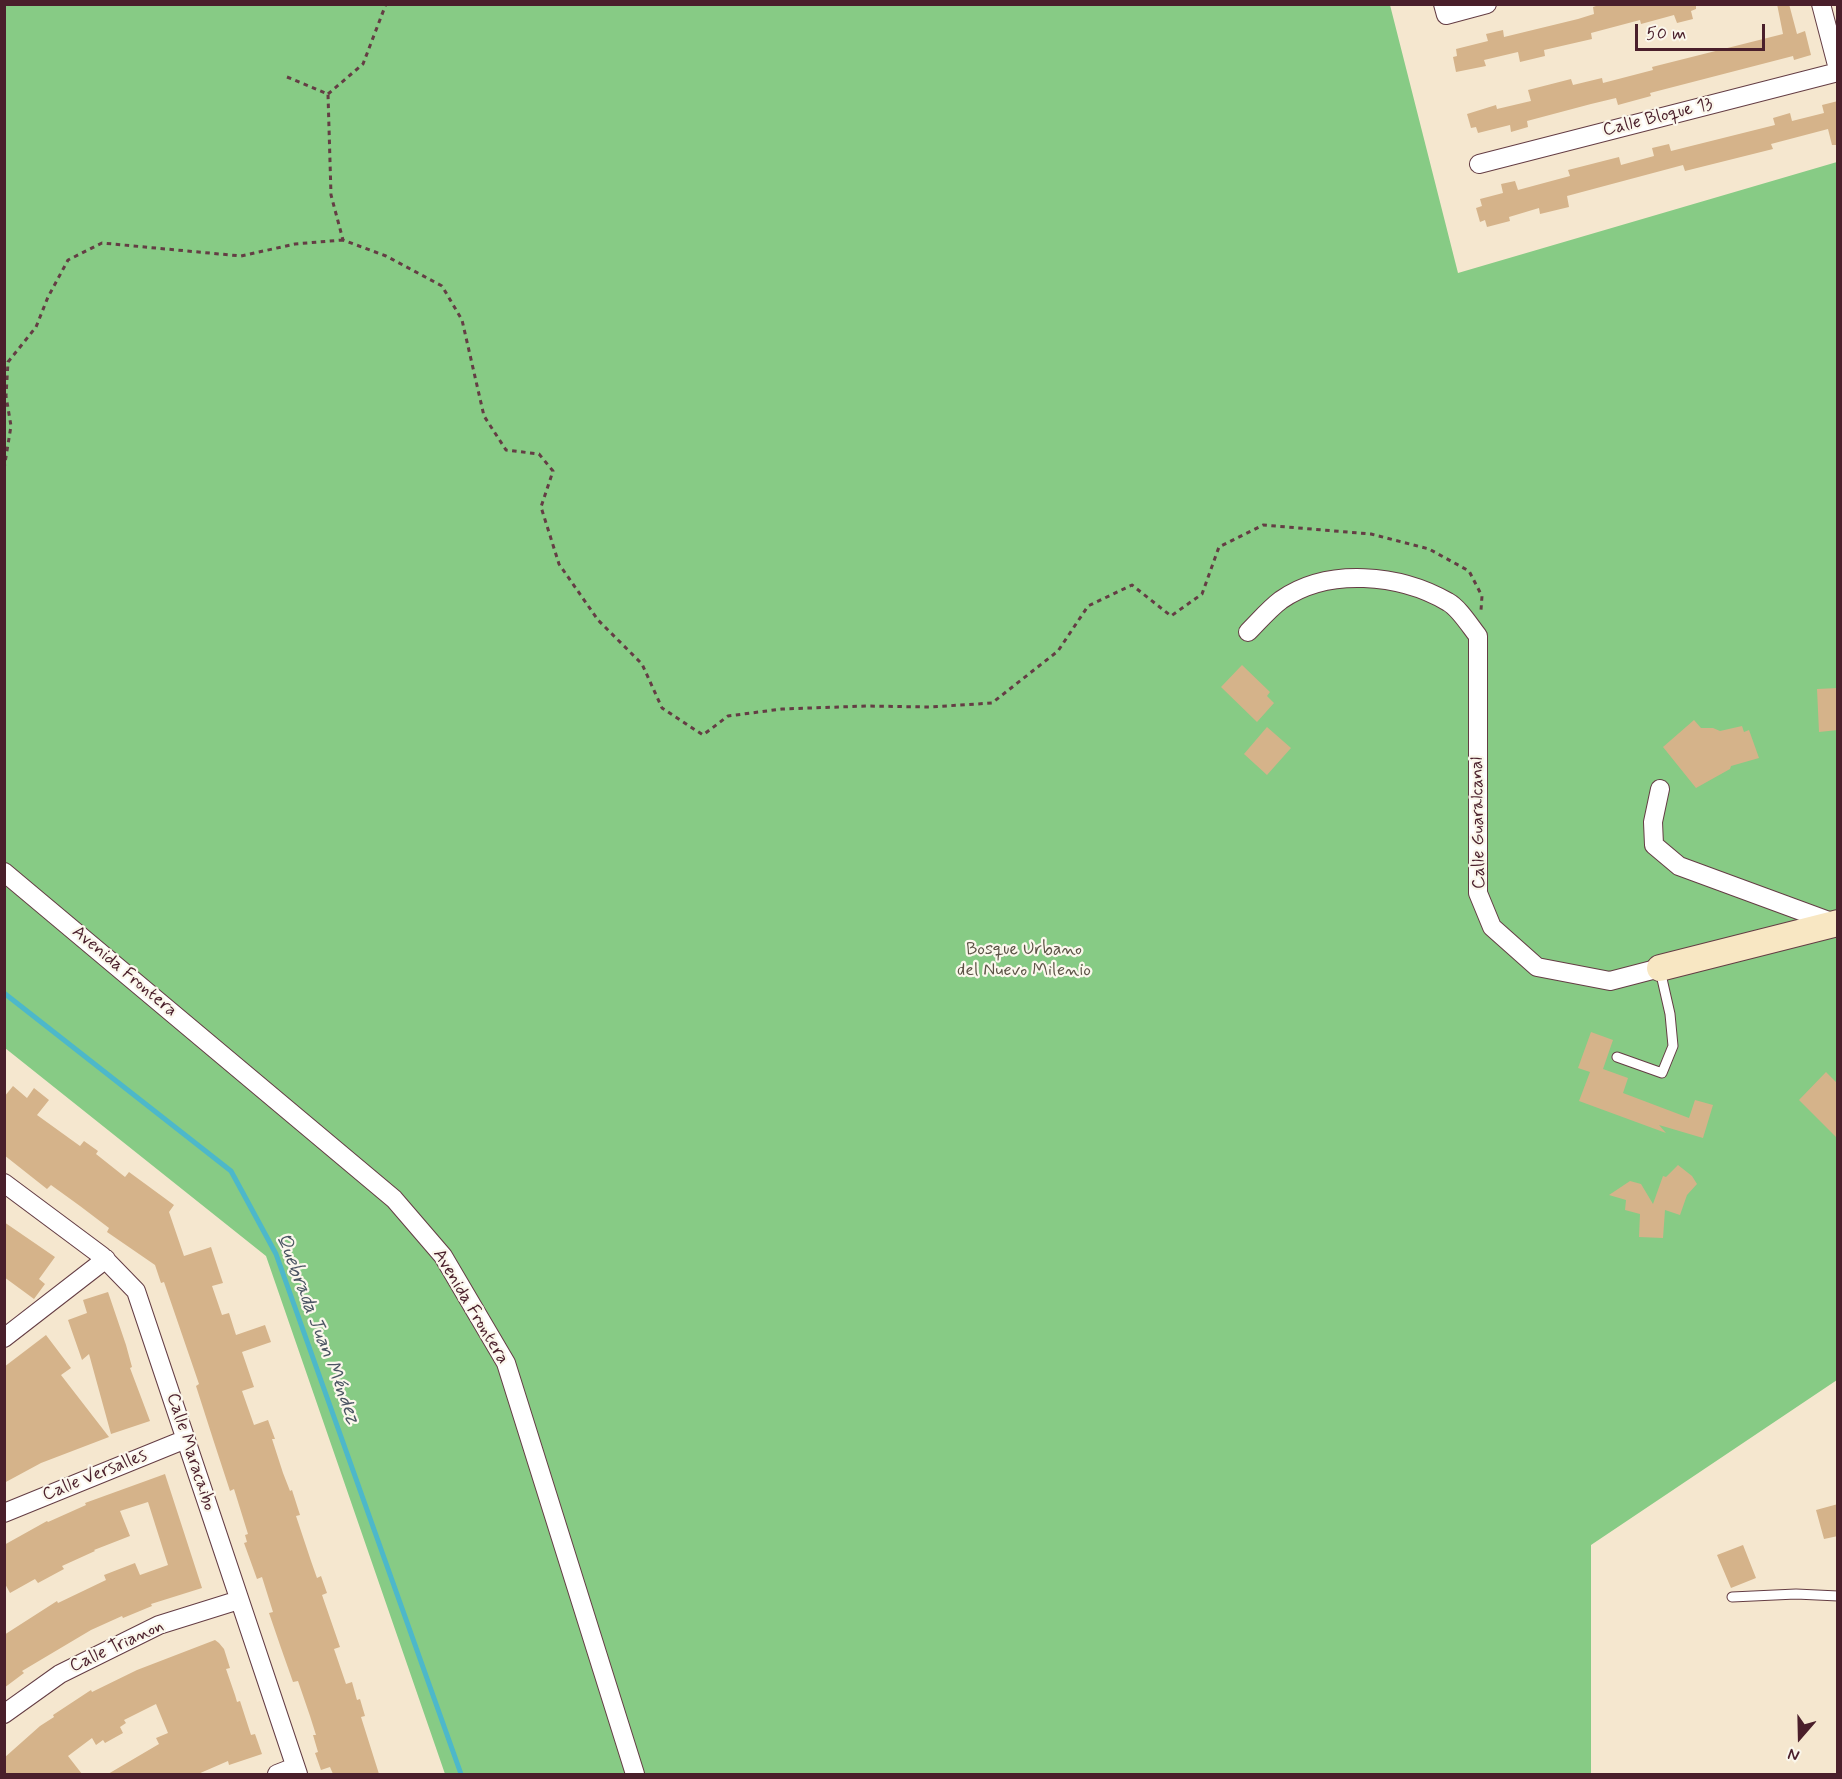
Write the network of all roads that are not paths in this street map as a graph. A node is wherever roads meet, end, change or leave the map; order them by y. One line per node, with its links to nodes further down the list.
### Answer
1 (1443, 4): 2 (street)
2 (1487, 4)
3 (1821, 4): 4 (street)
4 (1838, 70): 5 (street, Calle Bloque 13)
5 (1479, 164)
6 (1248, 632): 10 (street, Calle Guaralcanal)
7 (1660, 789): 9 (street)
8 (4, 872): 23 (street, Avenida Frontera)
9 (1836, 923): 10 (street, Calle Guaralcanal)
10 (1660, 968): 11 (lane)
11 (1617, 1057)
12 (4, 1183): 13 (street, Calle Maracaibo)
13 (106, 1259): 14 (street); 15 (street, Calle Maracaibo)
14 (4, 1338)
15 (186, 1439): 16 (street, Calle Versalles); 19 (street, Calle Maracaibo)
16 (4, 1513)
17 (1838, 1596): 18 (lane)
18 (1732, 1597)
19 (239, 1600): 20 (street, Calle Trianon); 21 (street, Calle Maracaibo)
20 (4, 1714)
21 (296, 1771): 22 (street)
22 (277, 1774)
23 (635, 1774)

